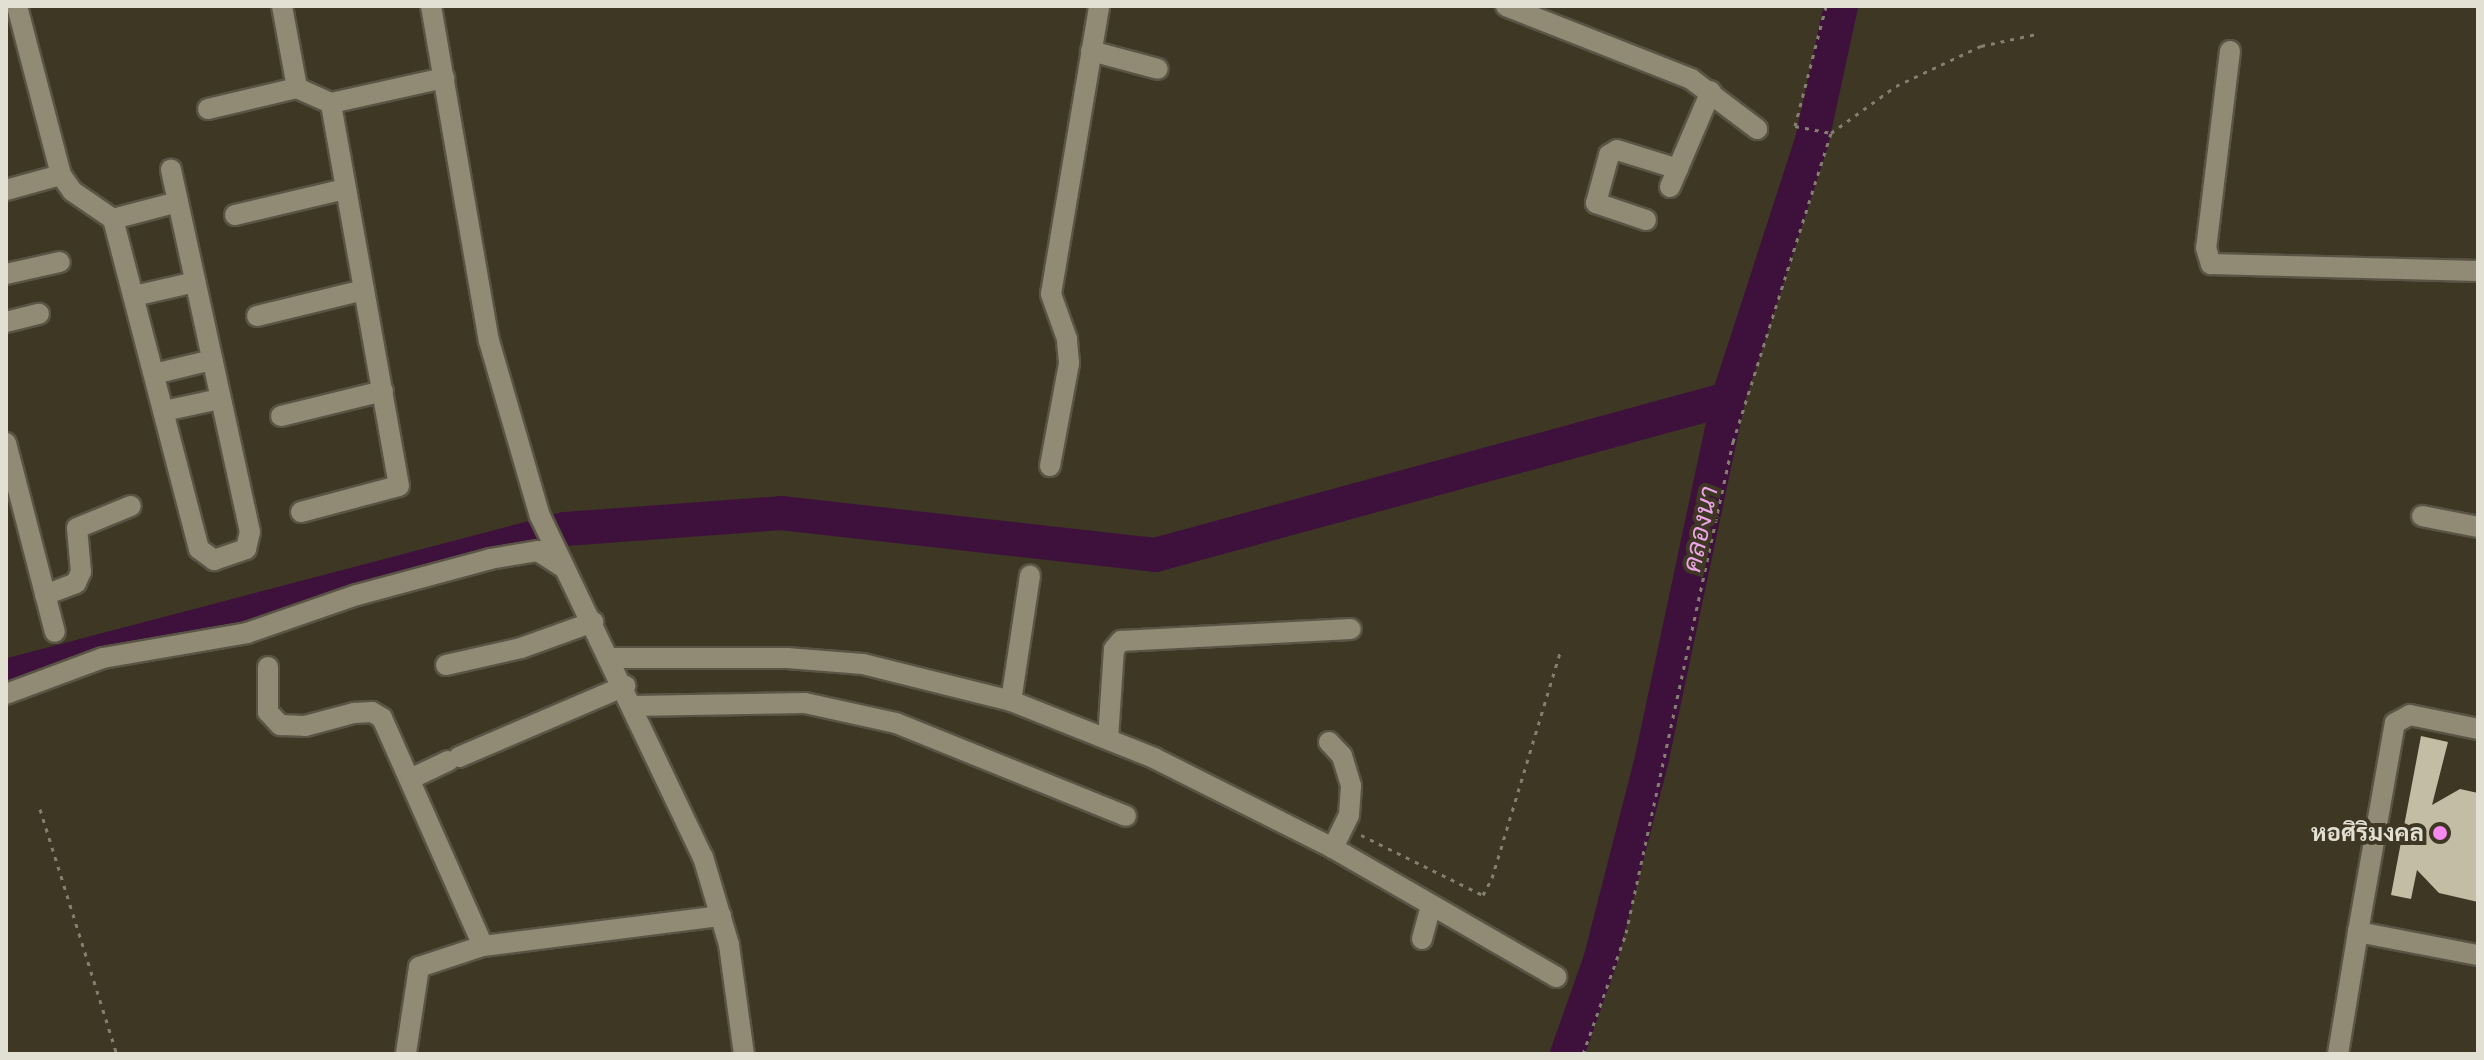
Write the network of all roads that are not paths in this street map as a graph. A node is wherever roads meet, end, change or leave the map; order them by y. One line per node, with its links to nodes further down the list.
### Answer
1 (17, 6): 16 (street)
2 (282, 6): 10 (street)
3 (431, 6): 9 (street)
4 (1099, 6): 6 (street)
5 (1506, 6): 11 (street)
6 (1091, 51): 8 (street); 39 (street)
7 (2230, 51): 24 (street)
8 (1158, 69)
9 (444, 78): 12 (street); 44 (street)
10 (297, 88): 12 (street); 13 (street)
11 (1711, 91): 14 (street); 22 (street)
12 (331, 103): 17 (street)
13 (208, 109)
14 (1757, 129)
15 (171, 169): 19 (street)
16 (61, 175): 18 (street); 21 (street)
17 (345, 189): 20 (street); 27 (street)
18 (6, 190)
19 (178, 202): 21 (street); 26 (street)
20 (235, 215)
21 (113, 219): 28 (street)
22 (1646, 220)
23 (60, 262): 25 (street)
24 (2478, 271)
25 (6, 274)
26 (195, 282): 28 (street); 32 (street)
27 (364, 290): 30 (street); 34 (street)
28 (134, 296): 33 (street)
29 (39, 314): 31 (street)
30 (257, 316)
31 (6, 322)
32 (212, 360): 33 (street); 35 (street)
33 (154, 374): 36 (street)
34 (383, 391): 37 (street); 41 (street)
35 (220, 399): 36 (street); 36 (street)
36 (164, 411)
37 (281, 416)
38 (6, 443): 46 (street)
39 (1050, 466)
40 (131, 506): 46 (street)
41 (301, 512)
42 (2422, 516): 43 (street)
43 (2478, 527)
44 (562, 565): 47 (street); 53 (street)
45 (1030, 575): 55 (street)
46 (45, 595): 49 (street)
47 (593, 622): 50 (street); 51 (street)
48 (1351, 629): 57 (street)
49 (55, 632)
50 (612, 658): 54 (street); 55 (street)
51 (446, 665)
52 (268, 667): 59 (street)
53 (6, 694)
54 (629, 696): 59 (street); 60 (street); 63 (street)
55 (1011, 701): 57 (street)
56 (2478, 729): 64 (street)
57 (1108, 739): 61 (street)
58 (1329, 742): 61 (street)
59 (410, 779): 66 (street)
60 (1126, 816)
61 (1333, 848): 62 (street)
62 (1431, 905): 65 (street); 68 (street)
63 (721, 916): 66 (street); 70 (street)
64 (2358, 932): 67 (street); 71 (street)
65 (1422, 939)
66 (483, 946): 69 (street)
67 (2478, 955)
68 (1556, 977)
69 (406, 1053)
70 (744, 1054)
71 (2338, 1054)

